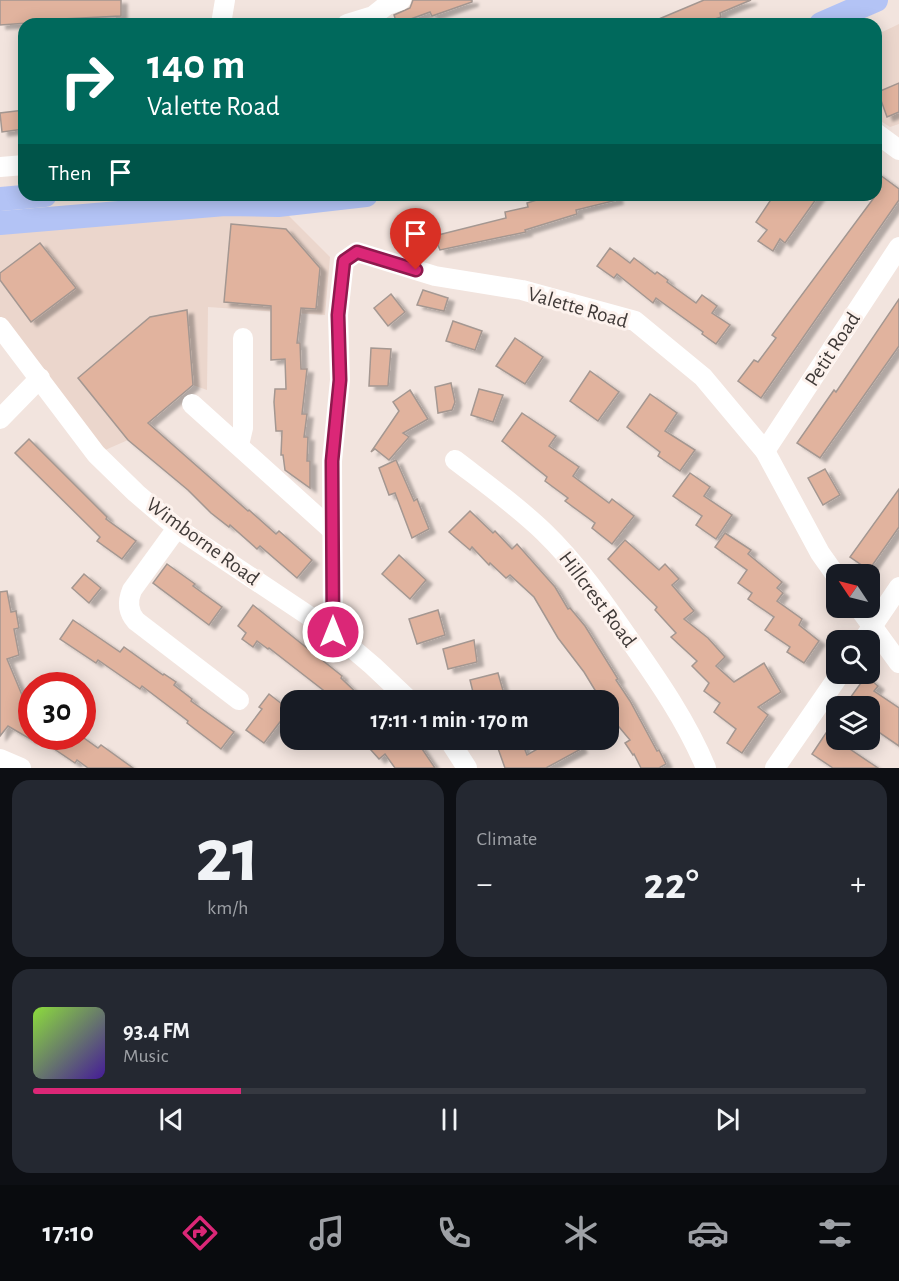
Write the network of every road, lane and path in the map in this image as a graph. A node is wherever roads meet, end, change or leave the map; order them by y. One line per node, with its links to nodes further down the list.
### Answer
1 (225, 0): 4 (street)
2 (401, 0): 5 (street)
3 (876, 0): 6 (main road)
4 (222, 18)
5 (366, 18)
6 (835, 18)
7 (885, 133): 8 (street)
8 (899, 150)
9 (18, 166): 10 (street)
10 (0, 167)
11 (18, 197): 12 (main road)
12 (0, 199)
13 (194, 201): 14 (main road); 15 (main road)
14 (313, 201)
15 (0, 223)
16 (899, 247): 23 (street, Petit Road)
17 (0, 327): 19 (street, Wimborne Road)
18 (243, 338): 22 (street)
19 (40, 378): 21 (street); 25 (street, Wimborne Road)
20 (192, 404): 22 (street)
21 (0, 419)
22 (239, 446): 26 (street)
23 (765, 451): 26 (street, Valette Road); 27 (street, Valette Road)
24 (455, 460): 40 (street, Hillcrest Road)
25 (177, 528): 30 (street, Wimborne Road); 35 (street)
26 (332, 530): 30 (street)
27 (828, 564)
28 (899, 587): 29 (street)
29 (870, 630)
30 (333, 632): 34 (street, Wimborne Road)
31 (880, 645): 32 (street)
32 (899, 663)
33 (833, 684): 41 (street)
34 (399, 690)
35 (239, 700)
36 (455, 750): 39 (street)
37 (0, 759): 38 (street)
38 (21, 768)
39 (467, 768)
40 (706, 768)
41 (775, 768)

